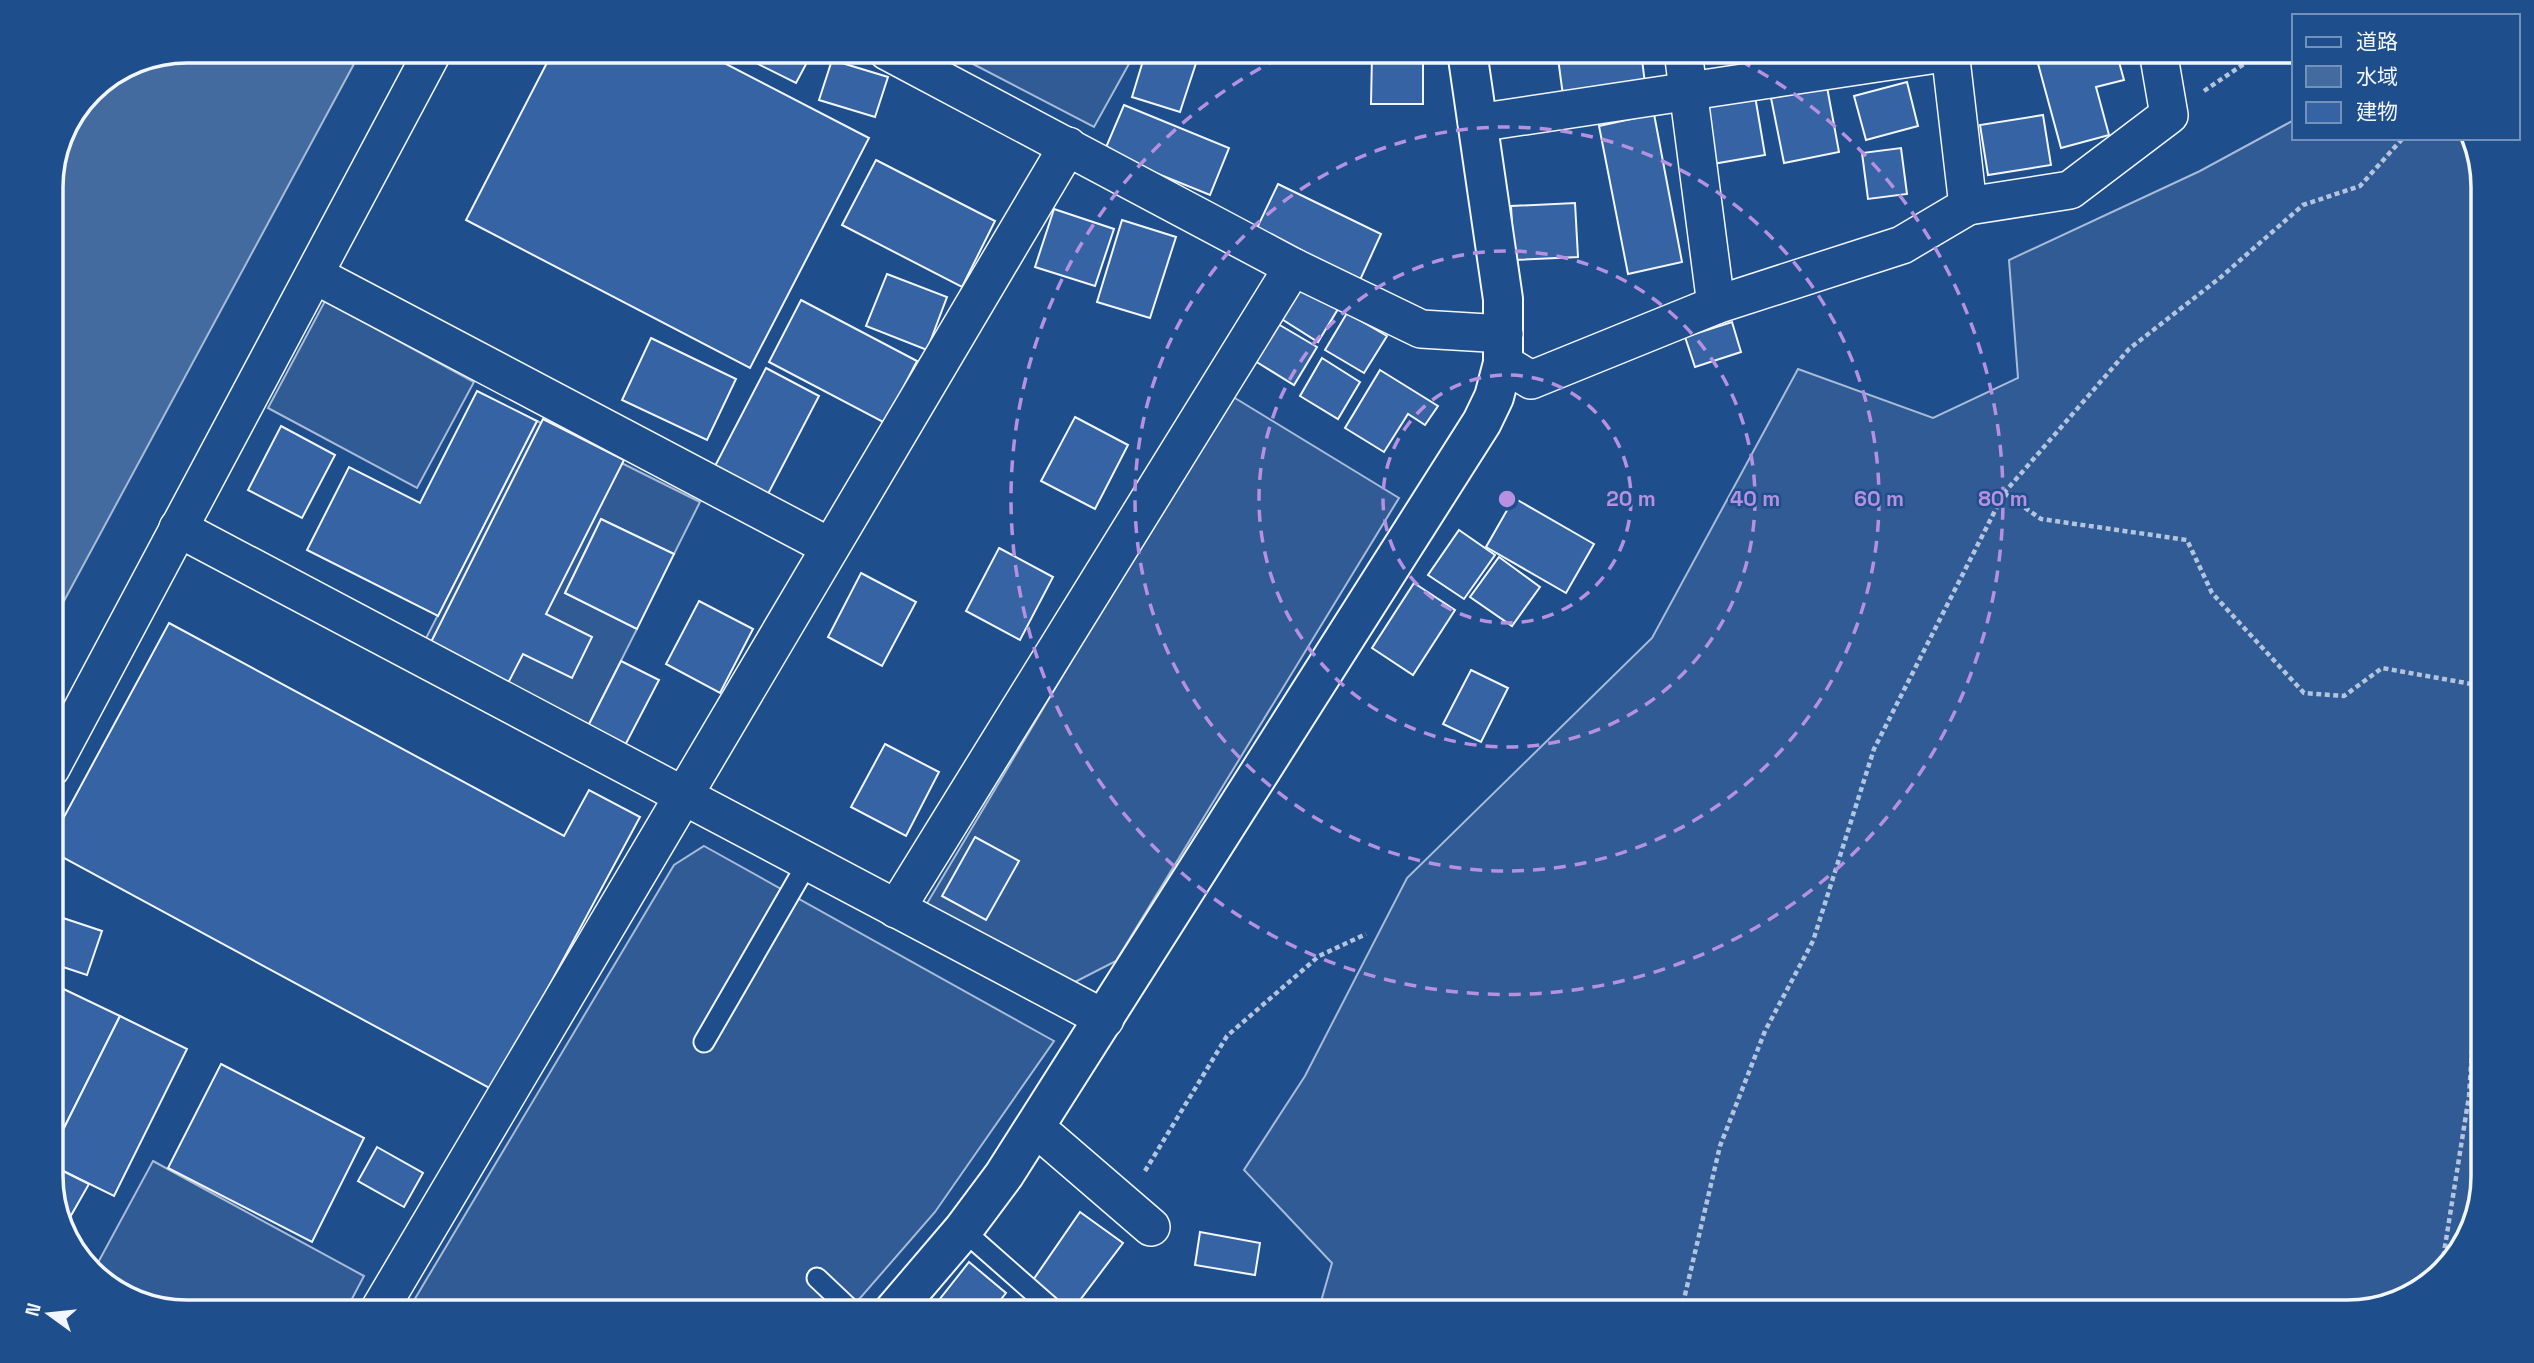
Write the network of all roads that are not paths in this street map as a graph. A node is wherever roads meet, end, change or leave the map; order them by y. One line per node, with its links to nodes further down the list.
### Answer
1 (427, 63): 13 (street)
2 (910, 63): 10 (street)
3 (1469, 63): 9 (street)
4 (1685, 63): 8 (street)
5 (1871, 63): 8 (street)
6 (1953, 63): 11 (street)
7 (2160, 63): 11 (street)
8 (1689, 90): 9 (street); 14 (street)
9 (1477, 123): 15 (street)
10 (1068, 146): 12 (street); 17 (street)
11 (1968, 206): 14 (street)
12 (1293, 267): 15 (street); 21 (street)
13 (315, 275): 16 (street); 17 (street)
14 (1716, 305): 15 (street)
15 (1504, 349): 22 (street)
16 (178, 528): 18 (street); 19 (street)
17 (830, 547): 19 (street)
18 (63, 745)
19 (684, 794): 20 (street); 28 (street)
20 (808, 862): 21 (street); 23 (lane)
21 (896, 909): 22 (street)
22 (1105, 1019): 24 (street)
23 (704, 1042)
24 (1035, 1127): 25 (street); 26 (street)
25 (1151, 1227)
26 (964, 1230): 30 (street); 31 (lane)
27 (817, 1278): 29 (lane)
28 (384, 1300)
29 (840, 1300)
30 (903, 1300)
31 (1043, 1300)

